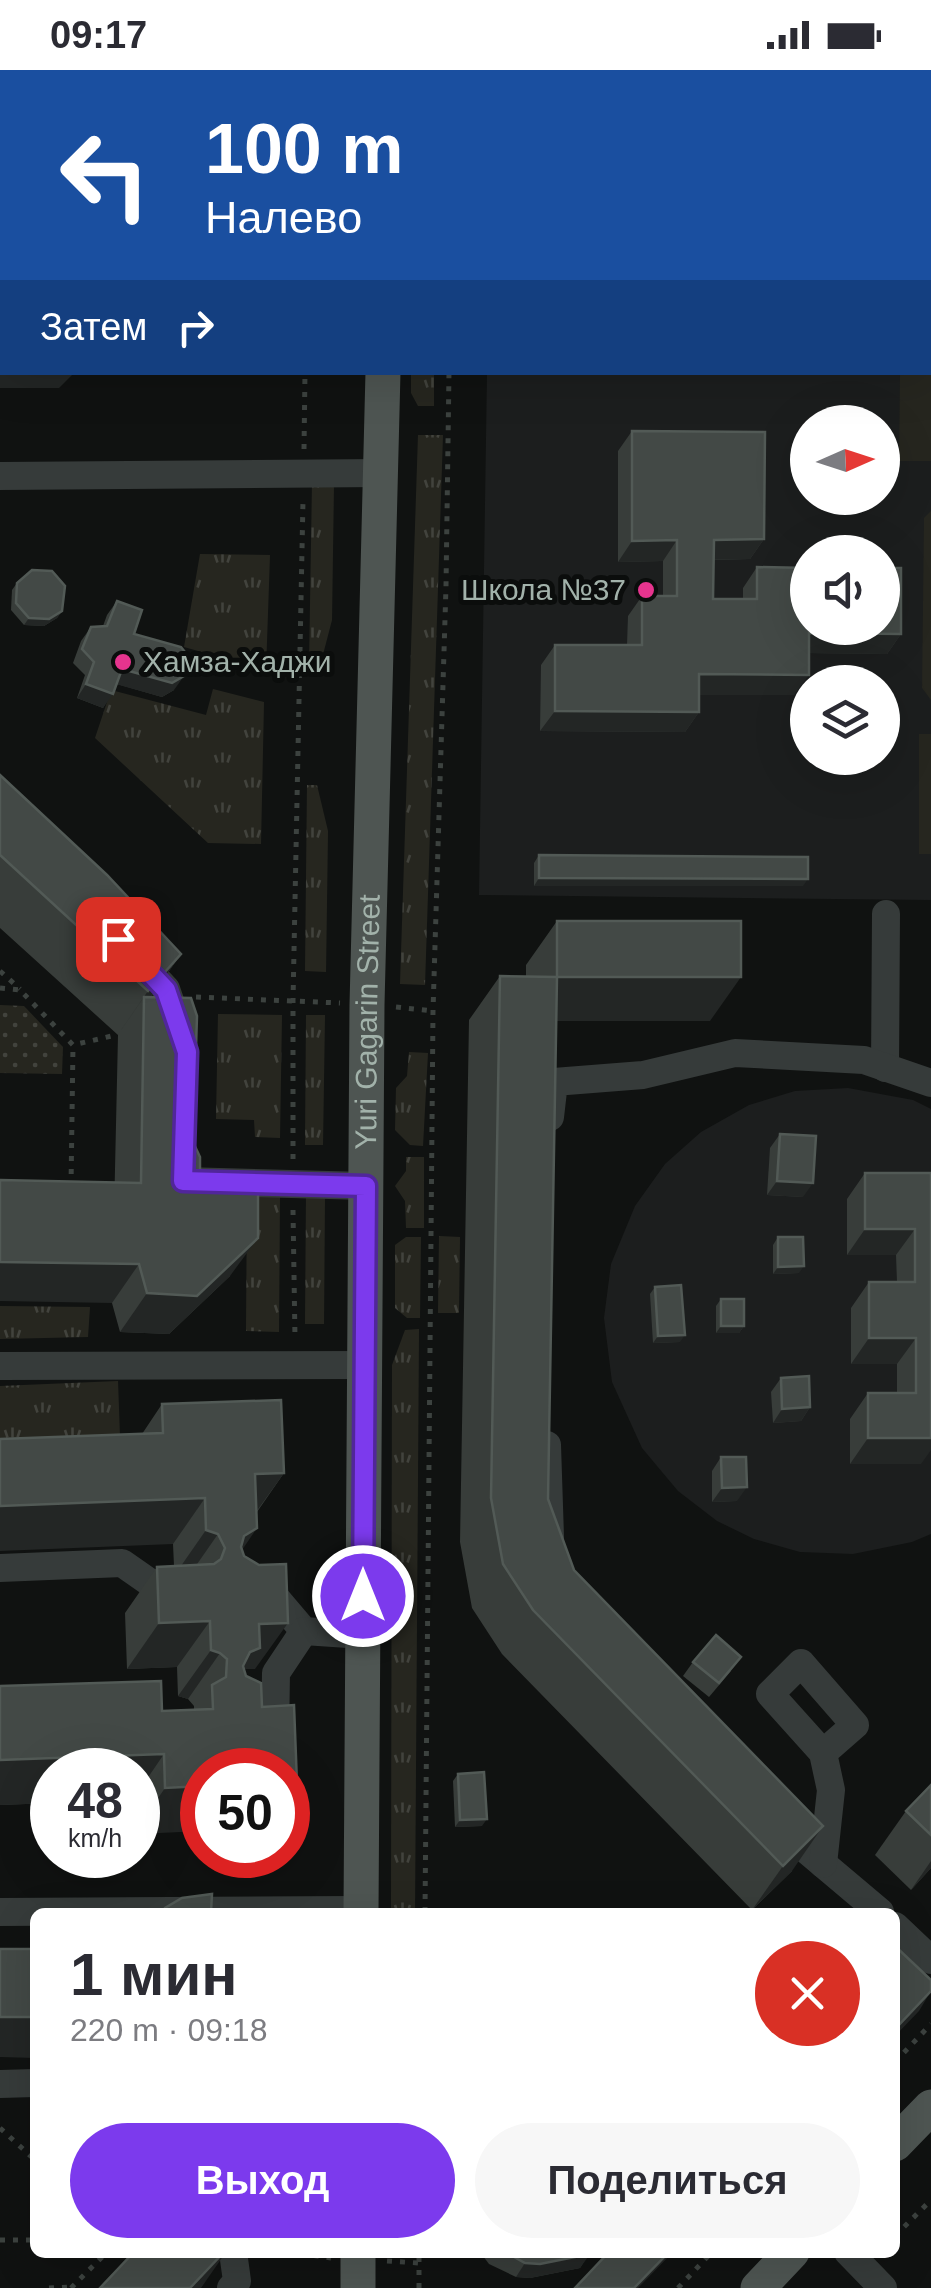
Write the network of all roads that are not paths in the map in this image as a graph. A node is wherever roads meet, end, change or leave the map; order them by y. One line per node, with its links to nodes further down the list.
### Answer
1 (383, 375): 2 (main road, Yuri Gagarin Street)
2 (382, 473): 3 (street); 11 (main road, Yuri Gagarin Street)
3 (0, 476)
4 (886, 914): 7 (street)
5 (115, 935): 6 (street)
6 (187, 1052)
7 (885, 1068): 8 (street); 10 (street)
8 (931, 1082)
9 (184, 1144): 11 (street)
10 (546, 1151)
11 (366, 1186): 12 (main road, Yuri Gagarin Street)
12 (365, 1364): 13 (street); 20 (main road, Yuri Gagarin Street)
13 (0, 1366)
14 (546, 1408): 15 (street)
15 (554, 1560)
16 (0, 1568): 18 (street)
17 (240, 1592): 19 (street)
18 (175, 1594)
19 (304, 1631): 20 (street); 21 (street)
20 (363, 1634): 27 (main road, Yuri Gagarin Street)
21 (275, 1709): 22 (street); 23 (street)
22 (244, 1711)
23 (275, 1738)
24 (823, 1753): 26 (street)
25 (756, 1807): 26 (street)
26 (822, 1864): 28 (street)
27 (360, 1908)
28 (875, 1908)
29 (0, 1912): 30 (street)
30 (30, 1912)
31 (900, 1929): 32 (street)
32 (927, 1945)
33 (30, 2083): 34 (street)
34 (0, 2084)
35 (931, 2107): 36 (main road)
36 (900, 2139)
37 (234, 2258): 41 (street)
38 (358, 2258): 42 (main road)
39 (786, 2258): 43 (main road)
40 (854, 2258): 44 (street)
41 (230, 2288)
42 (358, 2288)
43 (758, 2288)
44 (883, 2288)

